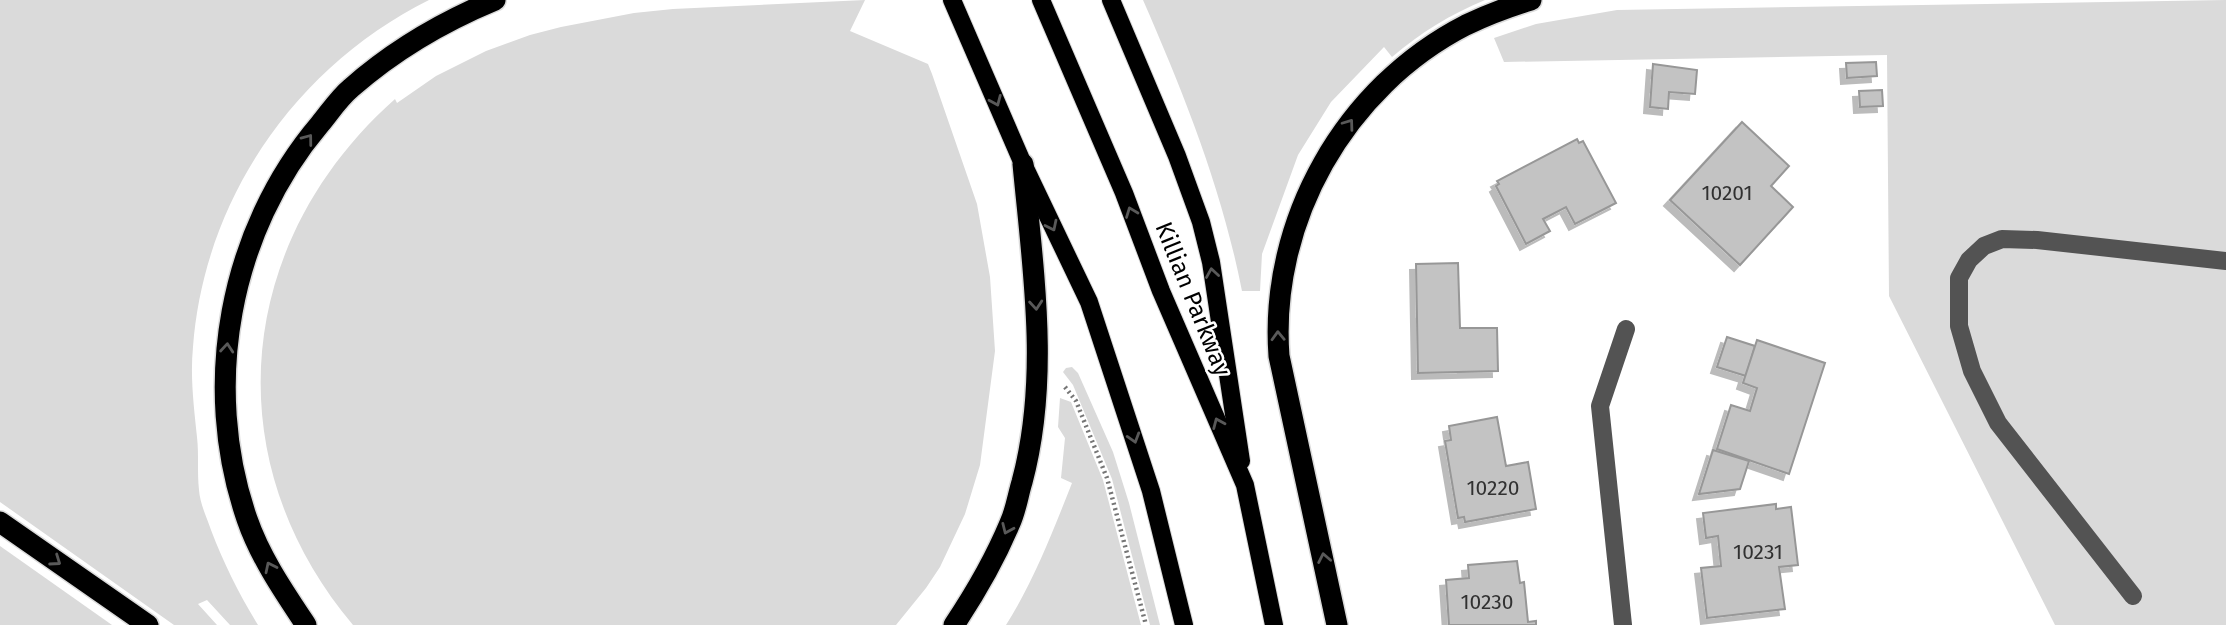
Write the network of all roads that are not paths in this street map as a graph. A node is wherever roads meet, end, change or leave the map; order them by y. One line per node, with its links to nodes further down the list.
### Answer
1 (495, 0): 13 (highway, one-way to 1)
2 (952, 0): 6 (main road, one-way to 6)
3 (1041, 0): 9 (main road, Killian Parkway, one-way to 3)
4 (1111, 0): 9 (main road, one-way to 4)
5 (1531, 0): 17 (highway, one-way to 5)
6 (1023, 164): 14 (highway, one-way to 14); 15 (main road, one-way to 15)
7 (2226, 261): 11 (street)
8 (1626, 328): 18 (street)
9 (1245, 485): 16 (main road, Killian Parkway)
10 (0, 522): 12 (highway, one-way to 12)
11 (2133, 596)
12 (148, 625)
13 (306, 625)
14 (954, 625)
15 (1184, 625)
16 (1274, 625)
17 (1337, 625)
18 (1623, 625)

